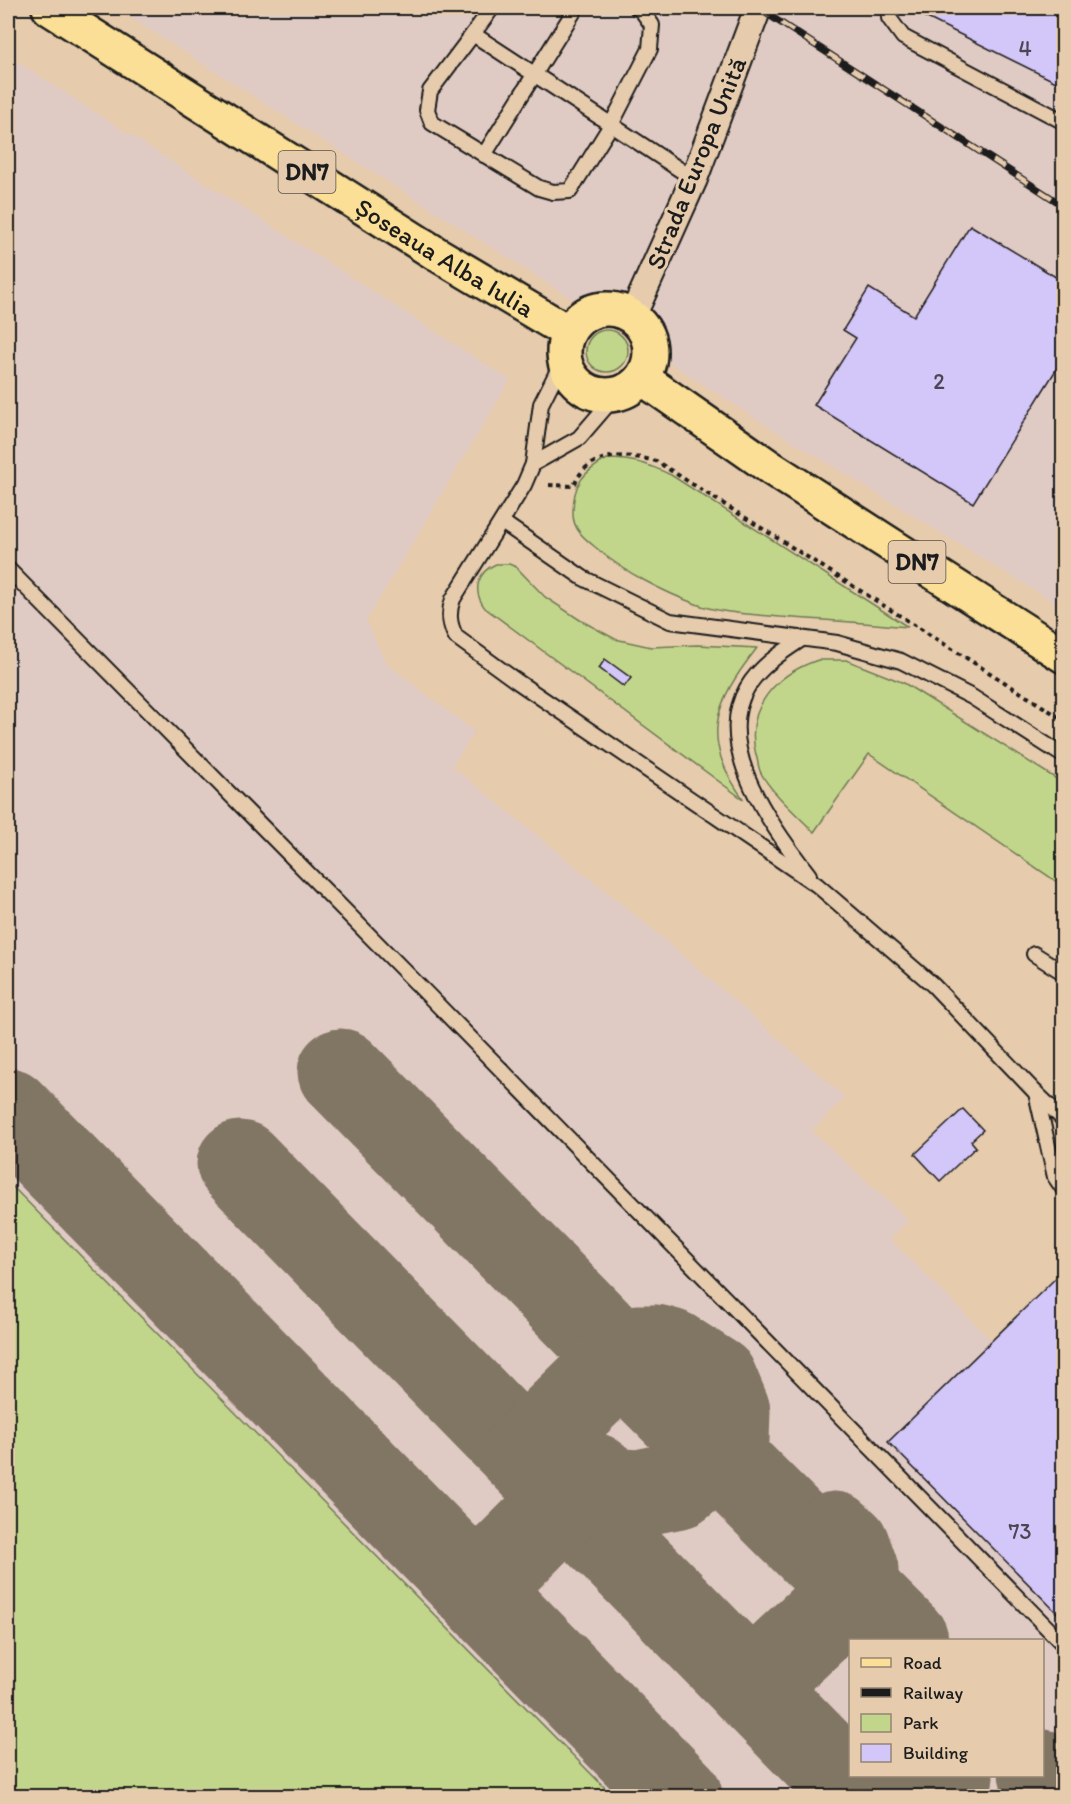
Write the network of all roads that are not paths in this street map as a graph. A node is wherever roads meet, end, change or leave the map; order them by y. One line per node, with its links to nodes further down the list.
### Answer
1 (49, 8): 14 (main road, Șoseaua Alba Iulia / DN7)
2 (492, 8): 7 (lane)
3 (576, 8): 8 (lane)
4 (637, 8): 10 (lane)
5 (758, 8): 12 (street, Strada Europa Unită)
6 (889, 8): 9 (lane)
7 (473, 34): 8 (lane); 11 (lane)
8 (535, 76): 10 (lane); 11 (lane)
9 (1064, 122)
10 (611, 125): 11 (lane); 12 (lane)
11 (484, 155)
12 (694, 179): 13 (street, Strada Europa Unită)
13 (632, 317): 14 (main road); 15 (main road)
14 (566, 345): 15 (main road, DN7); 16 (lane)
15 (629, 387): 16 (lane); 20 (main road, DN7)
16 (533, 464): 17 (lane)
17 (502, 522): 19 (lane); 22 (lane)
18 (8, 569): 28 (lane)
19 (802, 639): 21 (lane); 22 (lane)
20 (1064, 656)
21 (1064, 756)
22 (817, 885): 25 (lane)
23 (1034, 954): 24 (lane)
24 (1064, 973)
25 (1036, 1093): 26 (lane); 27 (lane)
26 (1064, 1120)
27 (1064, 1190)
28 (1064, 1646)

